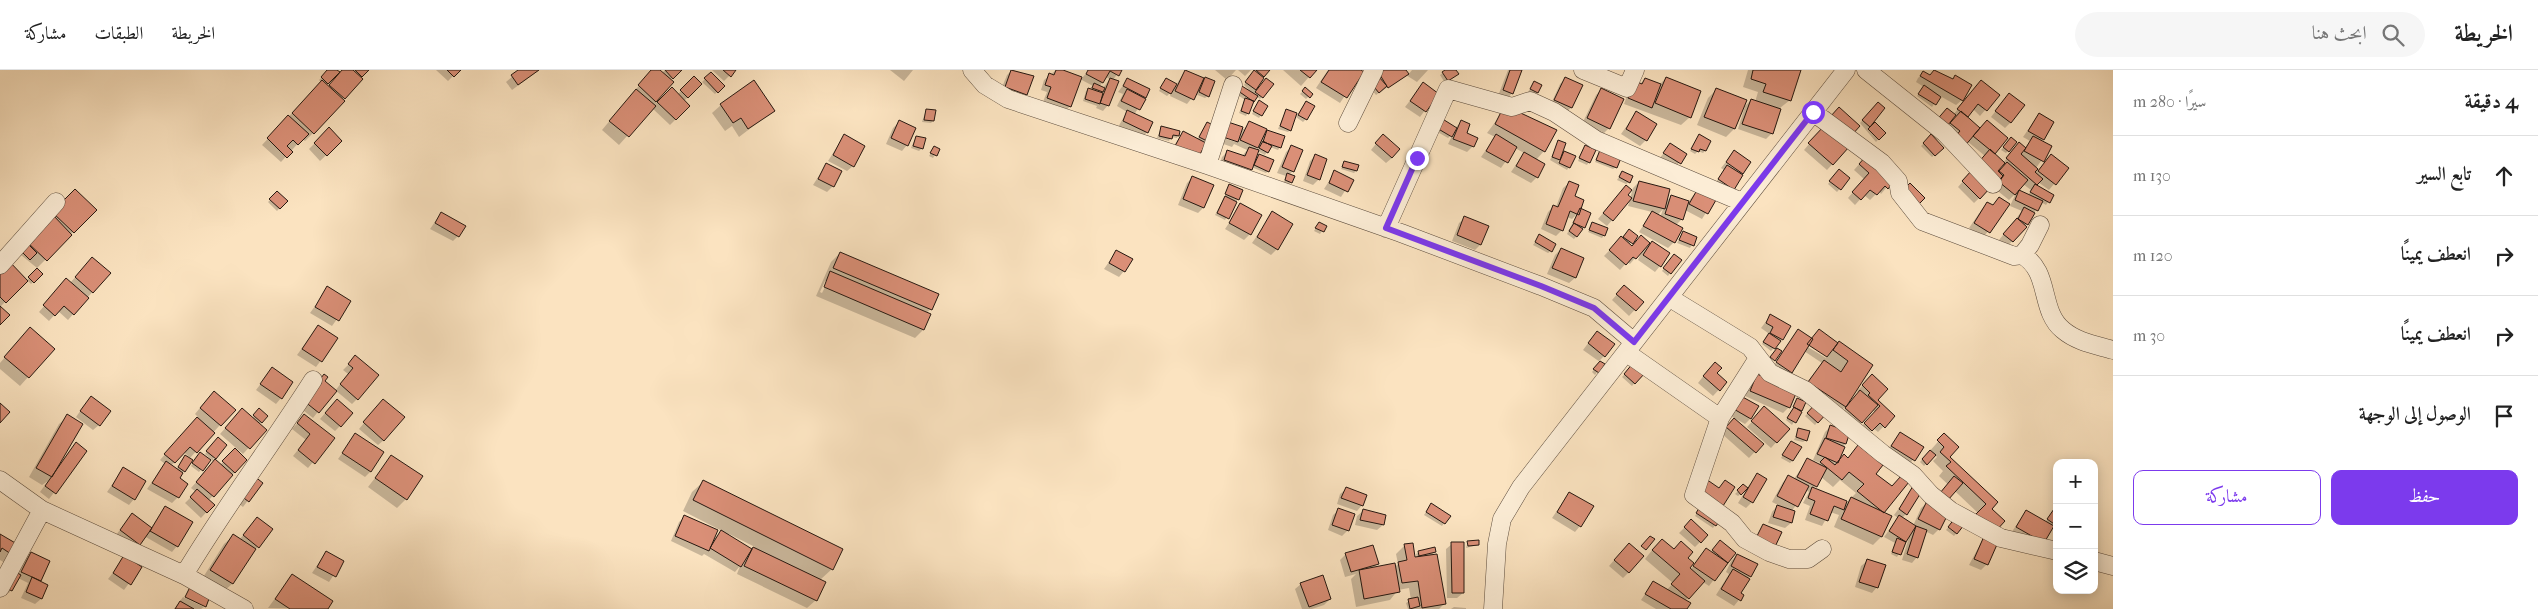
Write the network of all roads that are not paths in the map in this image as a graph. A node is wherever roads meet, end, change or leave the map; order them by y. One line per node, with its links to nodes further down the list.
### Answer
1 (972, 70): 10 (street)
2 (1374, 70): 9 (street)
3 (1583, 70): 4 (street)
4 (1635, 70)
5 (1846, 70): 8 (street)
6 (1866, 70): 11 (street)
7 (1233, 85): 10 (street)
8 (1813, 112): 13 (street); 16 (street)
9 (1348, 123)
10 (1207, 165): 15 (street)
11 (1993, 184)
12 (56, 202): 17 (street)
13 (1742, 202): 15 (street); 18 (street)
14 (2040, 225): 16 (street)
15 (1386, 228): 19 (street)
16 (2022, 255): 20 (street)
17 (0, 265)
18 (1670, 298): 19 (street); 21 (street)
19 (1631, 348): 23 (street); 33 (street)
20 (2113, 350)
21 (1758, 358): 23 (street); 27 (street)
22 (313, 380): 30 (street)
23 (1720, 418): 26 (street)
24 (0, 480): 25 (street)
25 (42, 510): 30 (street); 31 (street)
26 (1822, 549)
27 (2053, 550)
28 (2098, 562): 29 (street)
29 (2113, 566)
30 (184, 575): 32 (street)
31 (0, 588)
32 (244, 609)
33 (1493, 609)

